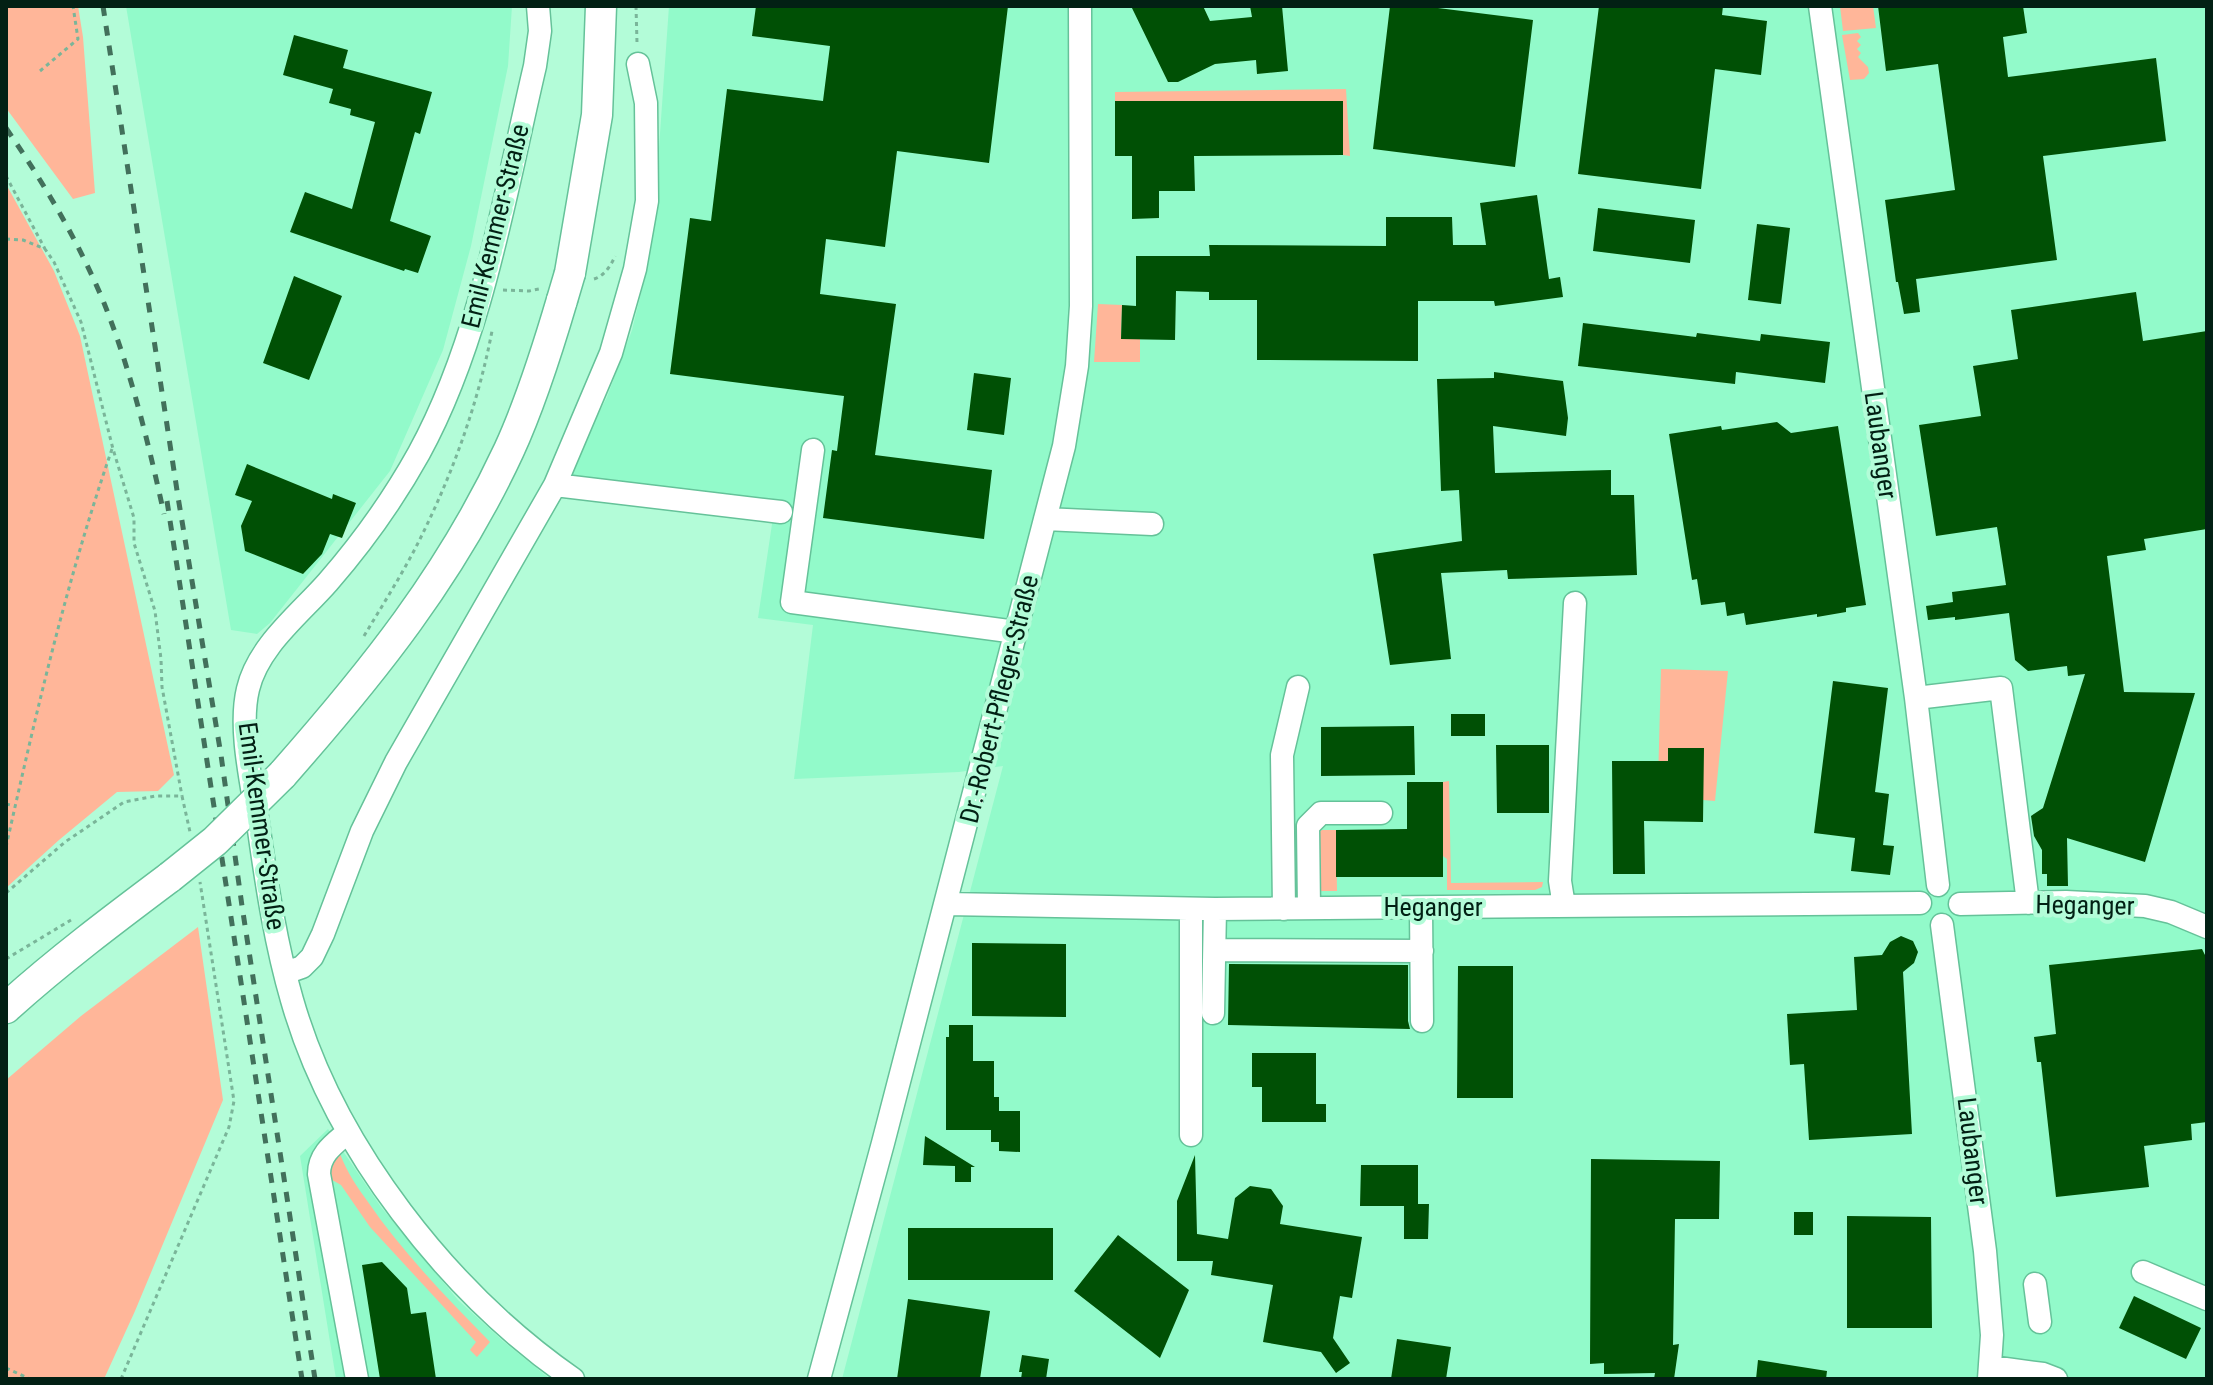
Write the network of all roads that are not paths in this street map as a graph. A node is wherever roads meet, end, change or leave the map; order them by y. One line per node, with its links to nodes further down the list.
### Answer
1 (538, 6): 31 (street, Emil-Kemmer-Straße)
2 (601, 6): 32 (main road, bridge)
3 (1080, 6): 9 (street, Dr.-Robert-Pfleger-Straße)
4 (1820, 6): 14 (street, Laubanger)
5 (638, 64): 7 (street)
6 (813, 450): 12 (street)
7 (555, 485): 8 (street); 31 (street)
8 (781, 512)
9 (1045, 519): 10 (street); 12 (street, Dr.-Robert-Pfleger-Straße)
10 (1152, 524)
11 (1575, 603): 21 (street)
12 (1016, 632): 19 (street, Dr.-Robert-Pfleger-Straße)
13 (1298, 687): 26 (street)
14 (1916, 698): 16 (street, Laubanger); 18 (street)
15 (1381, 813): 22 (street)
16 (1938, 885): 17 (street); 20 (street)
17 (1920, 903): 21 (street, Heganger); 27 (street)
18 (2028, 903): 20 (street, Heganger); 28 (street, Heganger)
19 (946, 904): 24 (street, Heganger); 44 (street, Dr.-Robert-Pfleger-Straße)
20 (1960, 904): 27 (street)
21 (1564, 906): 23 (street, Heganger)
22 (1309, 908): 23 (street, Heganger); 26 (street, Heganger)
23 (1421, 908): 30 (street)
24 (1191, 909): 25 (street, Heganger); 36 (street)
25 (1215, 909): 26 (street, Heganger); 29 (street)
26 (1284, 909)
27 (1942, 925): 41 (street, Laubanger)
28 (2207, 927)
29 (1215, 950): 30 (street); 33 (street)
30 (1422, 951): 34 (street)
31 (285, 973): 35 (street, Emil-Kemmer-Straße)
32 (6, 1008)
33 (1213, 1013)
34 (1422, 1021)
35 (348, 1132): 42 (street); 43 (street, Emil-Kemmer-Straße)
36 (1191, 1135)
37 (2143, 1272): 39 (street)
38 (2035, 1284): 40 (street)
39 (2207, 1299)
40 (2040, 1322)
41 (1990, 1373): 45 (street)
42 (357, 1379)
43 (573, 1379)
44 (819, 1379)
45 (2056, 1379)

